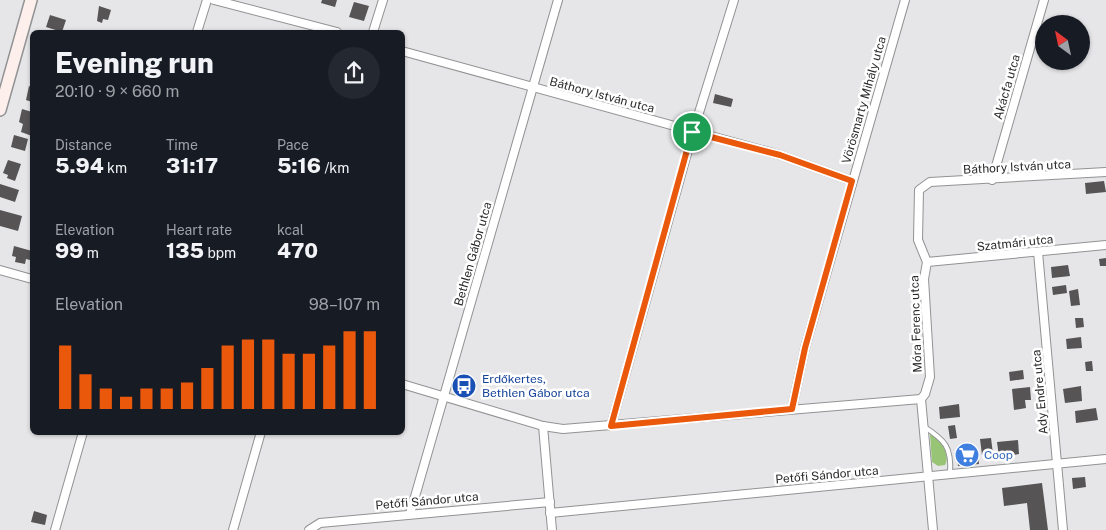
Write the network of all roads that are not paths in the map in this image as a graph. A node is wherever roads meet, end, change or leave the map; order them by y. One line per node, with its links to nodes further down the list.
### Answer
1 (31, 0): 14 (main road)
2 (207, 0): 9 (street)
3 (214, 0): 10 (street)
4 (383, 0): 11 (street)
5 (558, 0): 13 (street, Bethlen Gábor utca)
6 (734, 0): 15 (street)
7 (905, 0): 18 (street, Vörösmarty Mihály utca)
8 (1044, 0): 17 (street, Akácfa utca)
9 (198, 30)
10 (329, 30)
11 (375, 30)
12 (405, 52): 13 (street, Báthory István utca)
13 (532, 88): 15 (street, Báthory István utca); 26 (street, Bethlen Gábor utca)
14 (0, 110)
15 (692, 132): 18 (street, Báthory István utca); 30 (street)
16 (1106, 172): 17 (street, Báthory István utca)
17 (992, 180): 19 (street, Báthory István utca)
18 (852, 181): 28 (street, Vörösmarty Mihály utca)
19 (930, 182): 22 (street, Móra Ferenc utca)
20 (1106, 245): 21 (street, Szatmári utca)
21 (1038, 252): 22 (street, Szatmári utca); 35 (street, Ady Endre utca)
22 (927, 262): 27 (street, Móra Ferenc utca)
23 (0, 270): 24 (street)
24 (30, 278)
25 (405, 385): 26 (street)
26 (444, 396): 29 (street); 40 (street, Bethlen Gábor utca)
27 (921, 399): 28 (street); 31 (street, Móra Ferenc utca)
28 (792, 409): 30 (street)
29 (543, 426): 30 (street); 38 (street)
30 (611, 426)
31 (923, 426): 36 (lane); 37 (street, Móra Ferenc utca)
32 (82, 435): 41 (street)
33 (260, 435): 42 (street)
34 (1106, 459): 35 (street, Petőfi Sándor utca)
35 (1058, 464): 36 (street, Petőfi Sándor utca); 46 (street, Ady Endre utca)
36 (950, 474): 37 (street, Petőfi Sándor utca)
37 (928, 476): 39 (street, Petőfi Sándor utca); 45 (street, Móra Ferenc utca)
38 (550, 502): 39 (street); 40 (street, Petőfi Sándor utca)
39 (550, 513): 44 (street)
40 (410, 514): 43 (street, Petőfi Sándor utca)
41 (55, 530)
42 (234, 530)
43 (309, 530)
44 (552, 530)
45 (933, 530)
46 (1063, 530)

